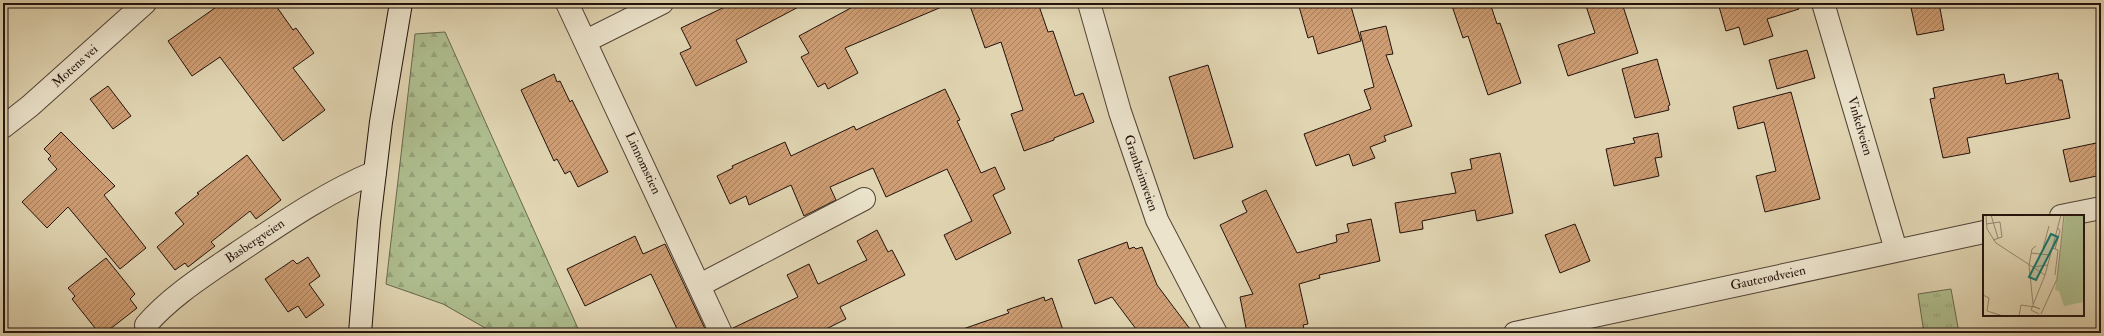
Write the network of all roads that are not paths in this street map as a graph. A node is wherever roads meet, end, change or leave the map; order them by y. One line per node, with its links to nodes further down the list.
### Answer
1 (145, 3): 8 (street, Motens vei)
2 (401, 3): 9 (street)
3 (567, 3): 7 (street, Linnomstien)
4 (662, 3): 7 (street)
5 (1089, 3): 20 (street, Granheimveien)
6 (1823, 3): 14 (street, Vinkelveien)
7 (586, 41): 15 (street, Linnomstien)
8 (3, 127)
9 (375, 172): 16 (street, Basbergveien); 18 (street)
10 (864, 199): 15 (street)
11 (2101, 208): 12 (street)
12 (2066, 215)
13 (1983, 232): 14 (street, Gauterødveien)
14 (1896, 250): 17 (street, Gauterødveien)
15 (700, 285): 19 (street, Linnomstien)
16 (146, 325)
17 (1553, 329): 21 (street, Gauterødveien)
18 (360, 333)
19 (722, 333)
20 (1216, 333)
21 (1515, 333)

